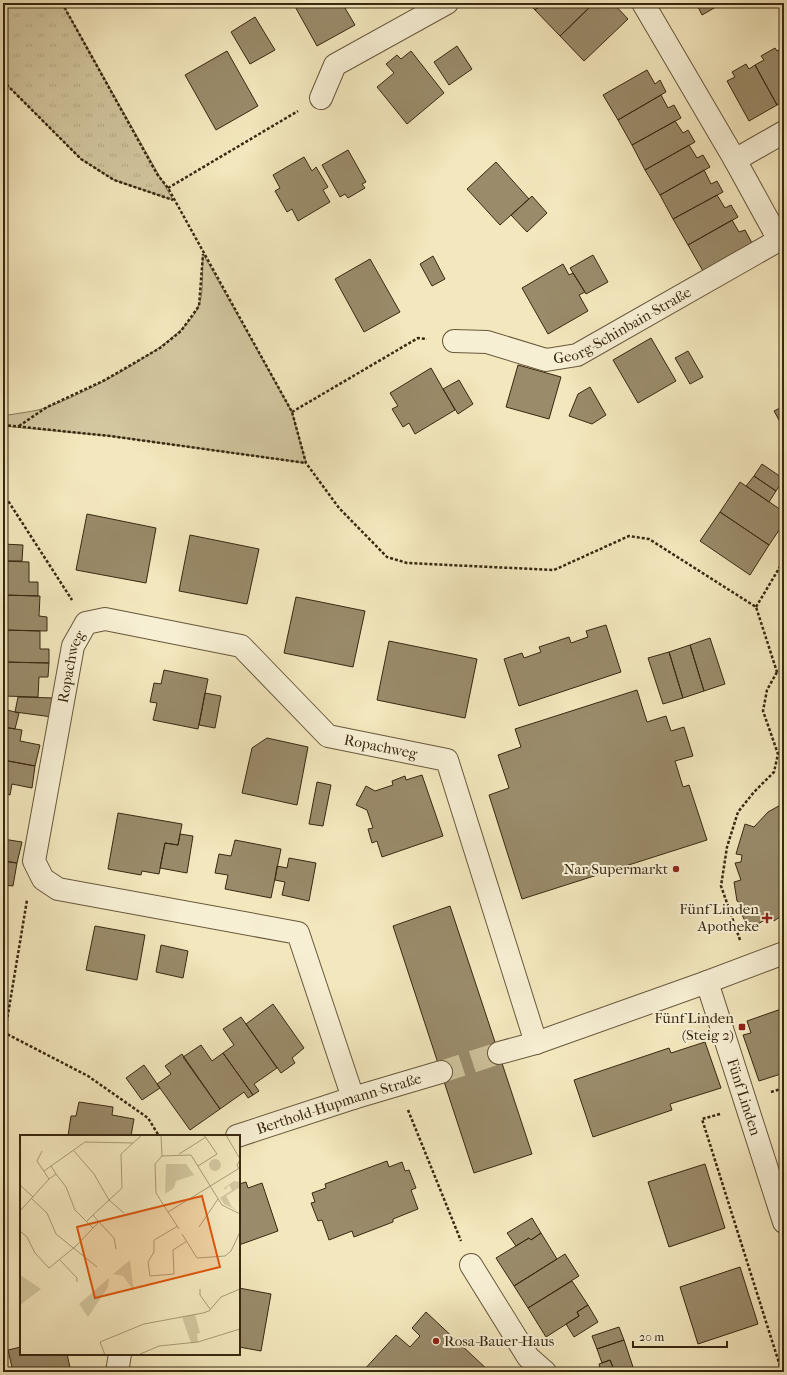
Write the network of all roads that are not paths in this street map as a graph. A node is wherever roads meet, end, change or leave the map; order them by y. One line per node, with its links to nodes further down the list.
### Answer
1 (447, 3): 3 (street)
2 (643, 3): 5 (street, Georg-Schinbain-Straße)
3 (321, 98)
4 (784, 132): 5 (street)
5 (734, 160): 6 (street, Georg-Schinbain-Straße)
6 (781, 239): 7 (street, Georg-Schinbain-Straße)
7 (454, 341)
8 (784, 953): 9 (street)
9 (707, 982): 10 (street); 15 (street, Fünf Linden)
10 (536, 1043): 11 (street); 13 (street, Ropachweg)
11 (499, 1053)
12 (441, 1072): 13 (street, Berthold-Hupmann-Straße)
13 (353, 1098): 14 (street, Berthold-Hupmann-Straße)
14 (240, 1135)
15 (784, 1222)
16 (471, 1265): 19 (street)
17 (120, 1355): 18 (street)
18 (117, 1372)
19 (545, 1372)

